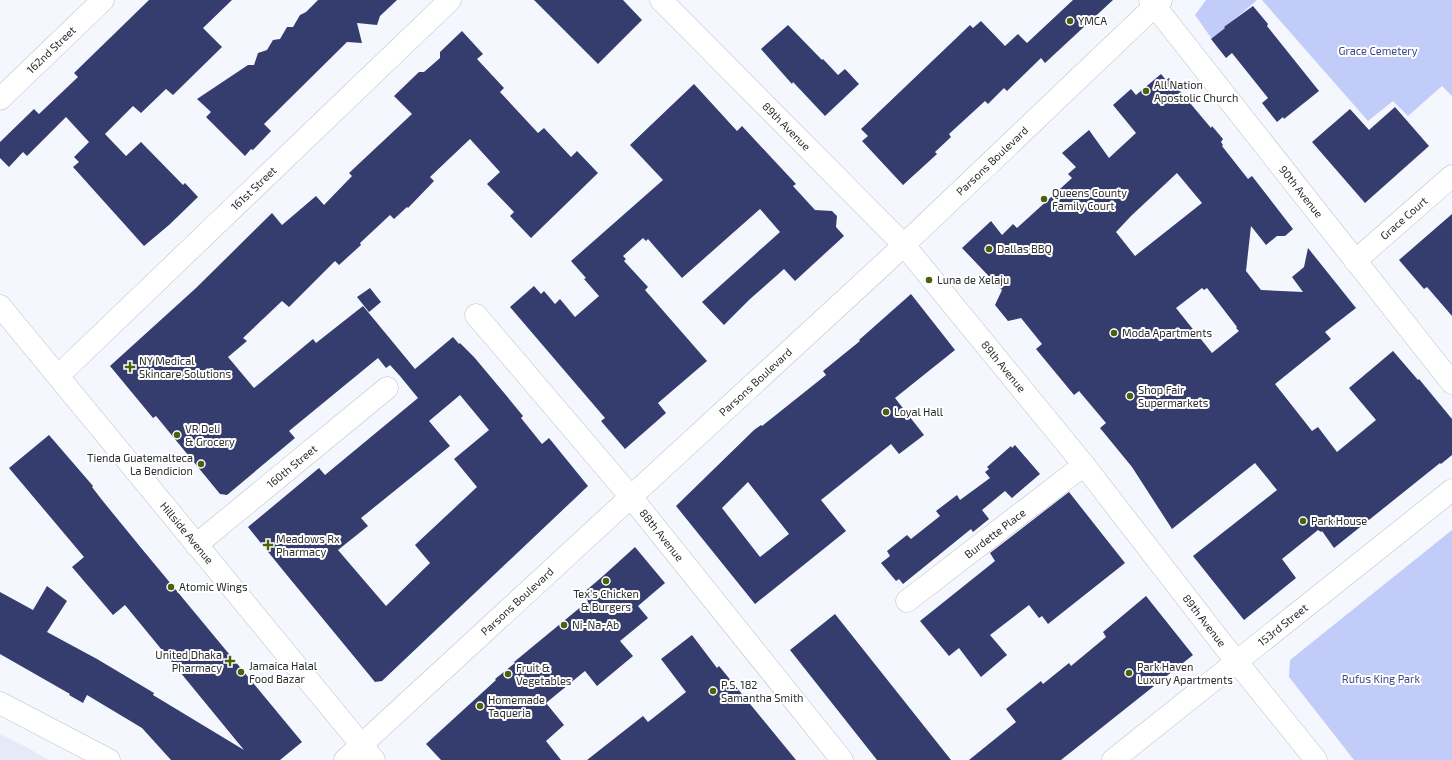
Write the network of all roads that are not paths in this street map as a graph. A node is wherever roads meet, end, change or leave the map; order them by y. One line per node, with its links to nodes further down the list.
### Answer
1 (103, 0): 5 (street, 162nd Street)
2 (450, 0): 11 (street, 161st Street)
3 (661, 0): 7 (street, 89th Avenue)
4 (1155, 2): 7 (street, Parsons Boulevard); 8 (street, 90th Avenue)
5 (0, 99)
6 (1452, 176): 8 (street, Grace Court)
7 (904, 244): 14 (street, 89th Avenue); 16 (street, Parsons Boulevard)
8 (1355, 261): 12 (street, 90th Avenue)
9 (0, 306): 11 (street, Hillside Avenue)
10 (476, 315): 16 (street, 88th Avenue)
11 (58, 376): 17 (street, Hillside Avenue)
12 (1452, 383)
13 (387, 388): 17 (street, 160th Street)
14 (1084, 465): 18 (street, Burdette Place); 19 (street, 89th Avenue)
15 (1452, 490): 19 (street, 153rd Street)
16 (631, 497): 21 (street, Parsons Boulevard); 24 (street, 88th Avenue)
17 (196, 545): 21 (street, Hillside Avenue)
18 (907, 601)
19 (1236, 662): 25 (street, 153rd Street); 26 (street, 89th Avenue)
20 (0, 703): 22 (street)
21 (368, 753): 23 (street, Parsons Boulevard)
22 (109, 760)
23 (345, 760)
24 (842, 760)
25 (1113, 760)
26 (1316, 760)

